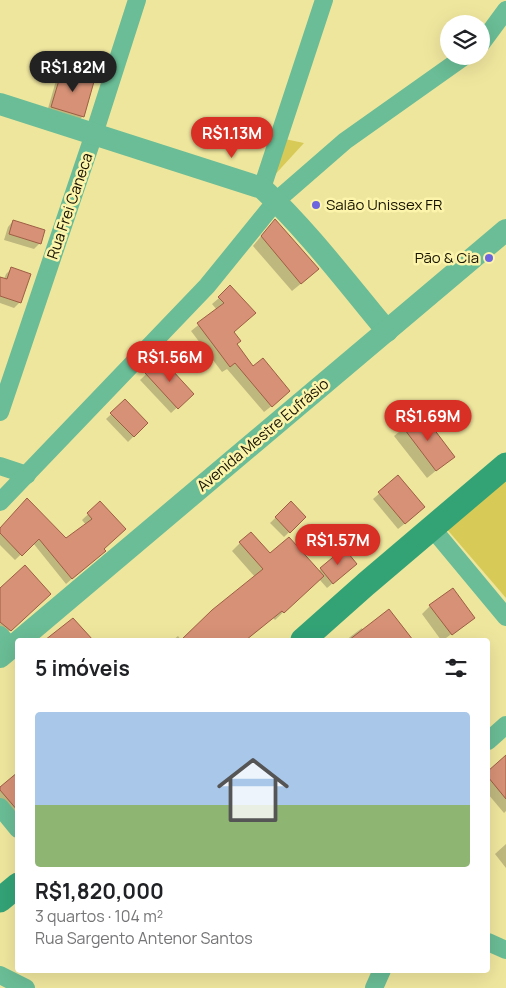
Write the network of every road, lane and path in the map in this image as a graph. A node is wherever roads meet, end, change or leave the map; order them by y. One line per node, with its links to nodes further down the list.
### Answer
1 (137, 0): 7 (street, Rua Frei Caneca)
2 (324, 0): 8 (street)
3 (506, 10): 4 (street)
4 (490, 32)
5 (452, 65): 8 (street)
6 (0, 104): 7 (street)
7 (94, 134): 8 (street); 11 (street, Rua Frei Caneca)
8 (269, 195): 10 (street); 14 (street)
9 (506, 230): 10 (street, Avenida Mestre Eufrásio)
10 (386, 331): 18 (street, Avenida Mestre Eufrásio)
11 (0, 412)
12 (506, 465): 16 (main road)
13 (0, 466): 14 (street)
14 (27, 475): 15 (street)
15 (0, 502)
16 (432, 528): 17 (street); 19 (main road)
17 (506, 616)
18 (17, 638)
19 (305, 638)
20 (506, 725): 21 (street)
21 (490, 739)
22 (0, 807): 23 (street)
23 (15, 825)
24 (15, 888): 25 (main road)
25 (0, 900)
26 (490, 943): 27 (street)
27 (506, 950)
28 (381, 973): 31 (street)
29 (0, 975): 30 (street)
30 (26, 988)
31 (374, 988)

